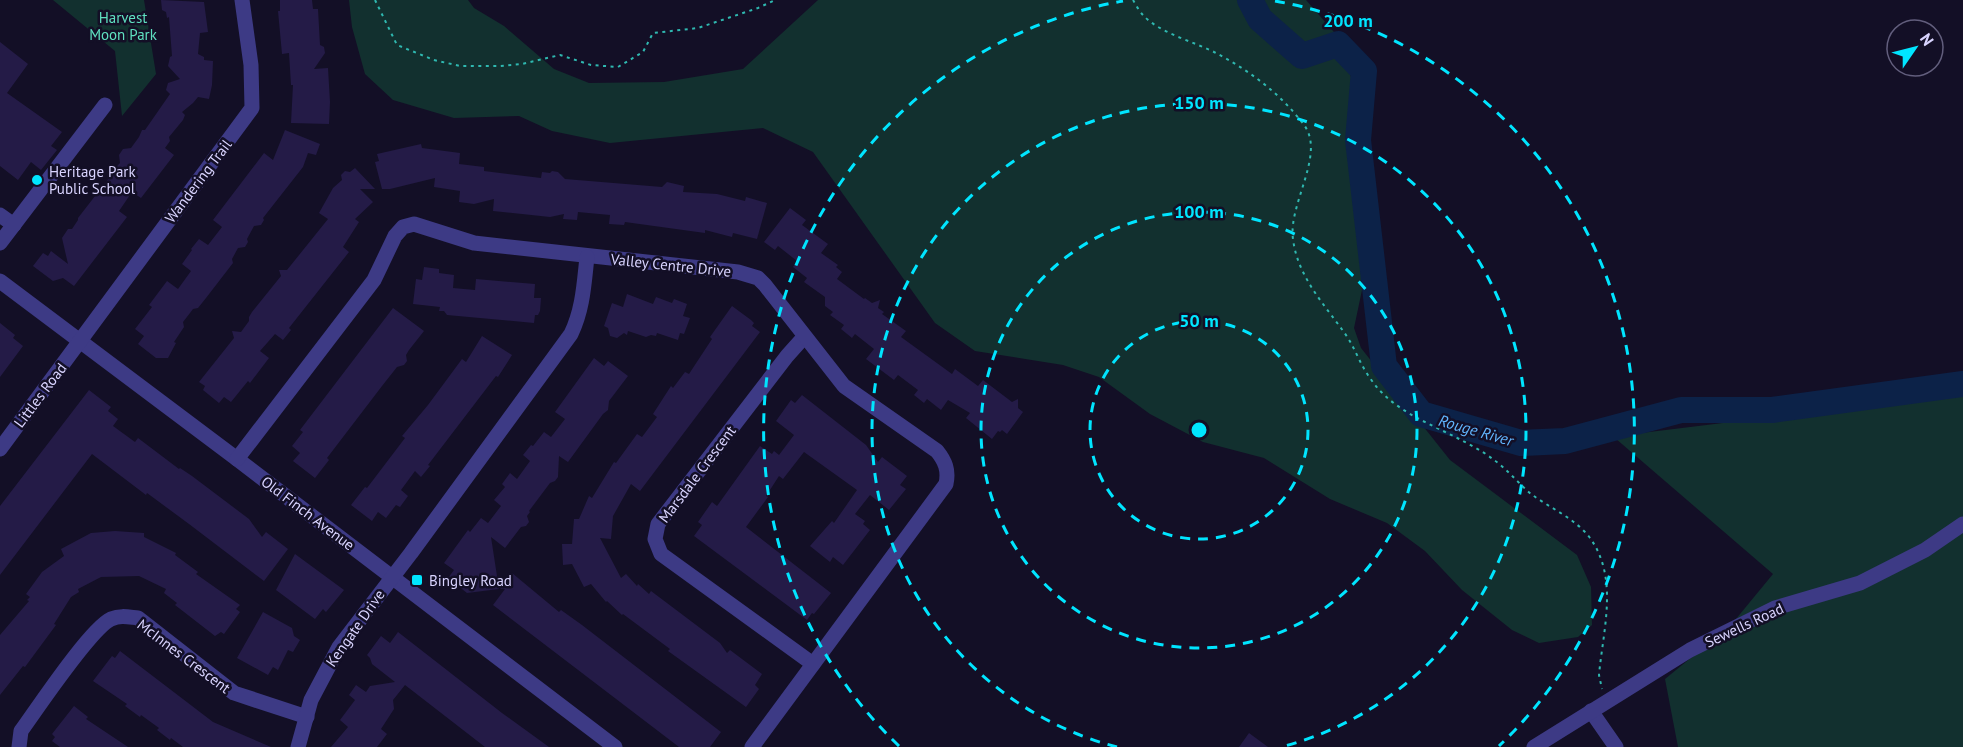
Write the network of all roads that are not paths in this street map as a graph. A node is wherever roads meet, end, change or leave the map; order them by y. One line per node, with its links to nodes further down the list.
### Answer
1 (242, 0): 9 (street, Wandering Trail)
2 (105, 105): 4 (street)
3 (0, 215): 4 (street)
4 (14, 225): 5 (street)
5 (0, 243)
6 (587, 257): 8 (street, Valley Centre Drive); 11 (street, Valley Centre Drive); 13 (street)
7 (0, 281): 9 (street, Old Finch Avenue)
8 (804, 337): 14 (street, Valley Centre Drive); 14 (street, Marsdale Crescent)
9 (80, 341): 10 (street, Littles Road); 11 (street, Old Finch Avenue)
10 (0, 449)
11 (237, 459): 13 (street, Old Finch Avenue)
12 (1963, 524): 15 (street, Sewells Road)
13 (392, 577): 16 (street, Kengate Drive); 19 (street, Old Finch Avenue)
14 (813, 664): 20 (street, Valley Centre Drive)
15 (1598, 707): 21 (street, Sewells Road); 22 (street)
16 (306, 717): 17 (street, McInnes Crescent); 18 (street, Kengate Drive)
17 (19, 747)
18 (298, 747)
19 (615, 747)
20 (752, 747)
21 (1534, 747)
22 (1616, 747)

